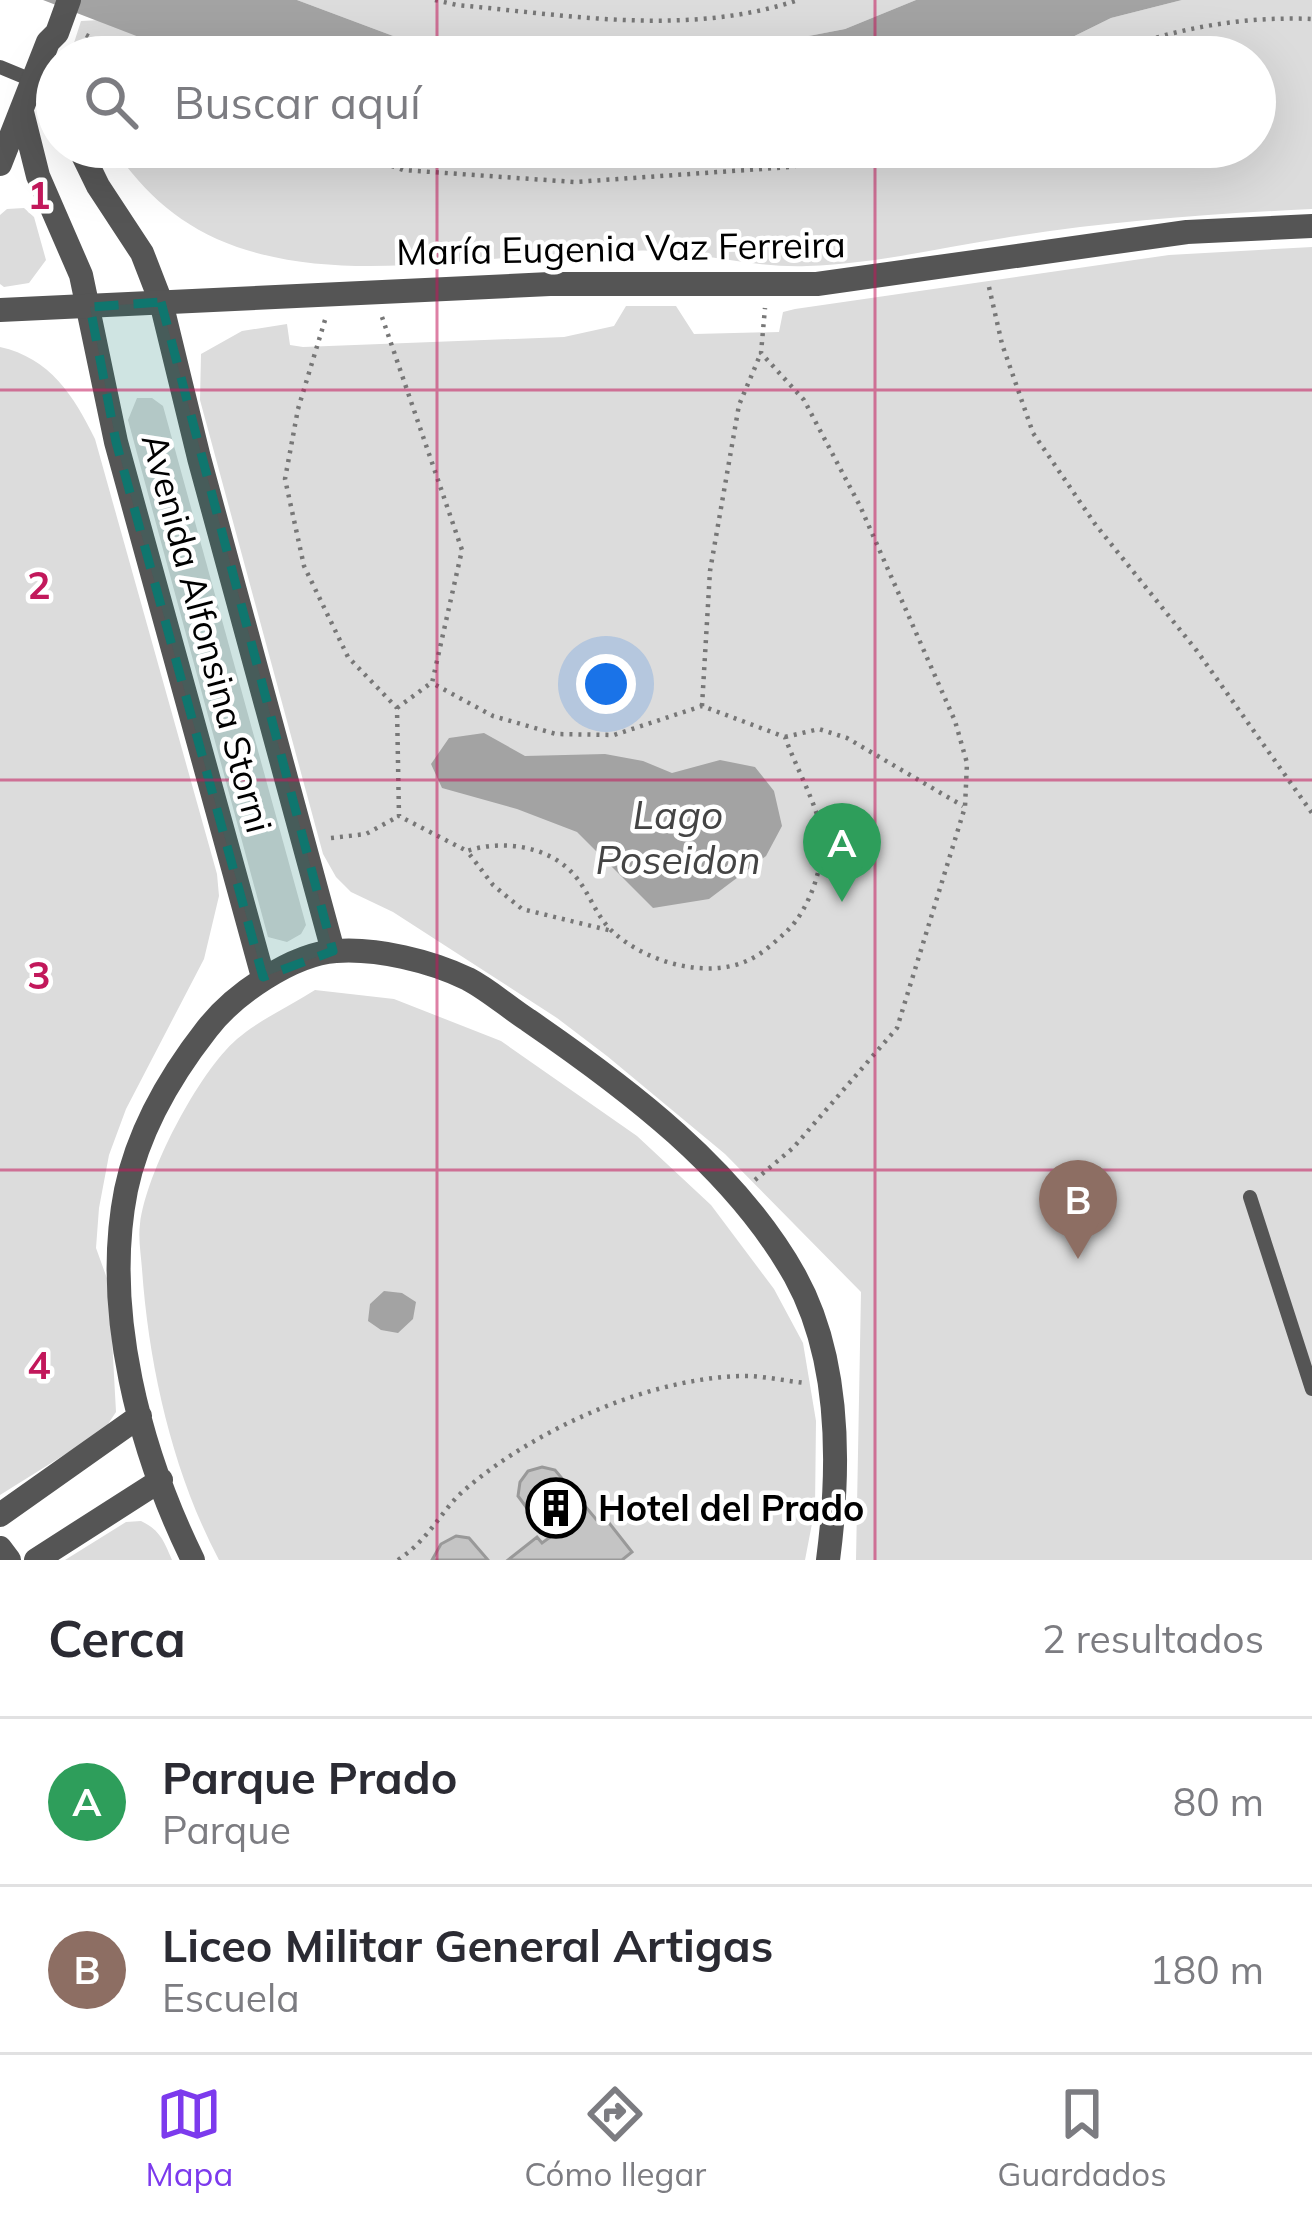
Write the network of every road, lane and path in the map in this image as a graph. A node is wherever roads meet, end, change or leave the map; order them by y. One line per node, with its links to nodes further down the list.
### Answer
1 (435, 0): 2 (path)
2 (798, 0)
3 (1312, 19): 4 (path)
4 (1174, 36)
5 (0, 68): 7 (lane)
6 (36, 75): 7 (street)
7 (34, 81): 8 (street)
8 (22, 112): 9 (street); 10 (street, Avenida Alfonsina Storni)
9 (0, 164)
10 (36, 167)
11 (36, 168): 21 (street, Avenida Alfonsina Storni)
12 (90, 168): 20 (street, Avenida Alfonsina Storni)
13 (398, 168): 14 (path)
14 (776, 168)
15 (1312, 226): 16 (street, María Eugenia Vaz Ferreira)
16 (982, 260): 17 (street, María Eugenia Vaz Ferreira); 29 (path)
17 (766, 286): 18 (street, María Eugenia Vaz Ferreira); 23 (path)
18 (373, 290): 19 (street, María Eugenia Vaz Ferreira); 24 (path)
19 (334, 292): 20 (street, María Eugenia Vaz Ferreira); 26 (path)
20 (160, 302): 21 (street, María Eugenia Vaz Ferreira); 31 (street, Avenida Alfonsina Storni)
21 (90, 307): 22 (street, María Eugenia Vaz Ferreira); 35 (street, Avenida Alfonsina Storni)
22 (0, 310)
23 (761, 353): 25 (path); 28 (path)
24 (431, 683): 25 (path); 26 (path)
25 (702, 706): 27 (path)
26 (397, 708): 30 (path)
27 (785, 737): 28 (path); 33 (path)
28 (965, 807): 36 (path)
29 (1312, 813)
30 (399, 816): 31 (path); 32 (path)
31 (306, 841): 34 (street, Avenida Alfonsina Storni)
32 (467, 851): 33 (path); 33 (path)
33 (612, 931)
34 (333, 950): 35 (street); 36 (street)
35 (263, 976): 40 (street)
36 (737, 1195): 38 (street)
37 (1250, 1197): 39 (lane)
38 (829, 1386): 47 (path); 48 (street)
39 (1312, 1389)
40 (140, 1416): 41 (street); 42 (street)
41 (160, 1480): 45 (street); 46 (street)
42 (0, 1515)
43 (0, 1548): 44 (street)
44 (9, 1560)
45 (36, 1560)
46 (193, 1560)
47 (398, 1560)
48 (828, 1560)

